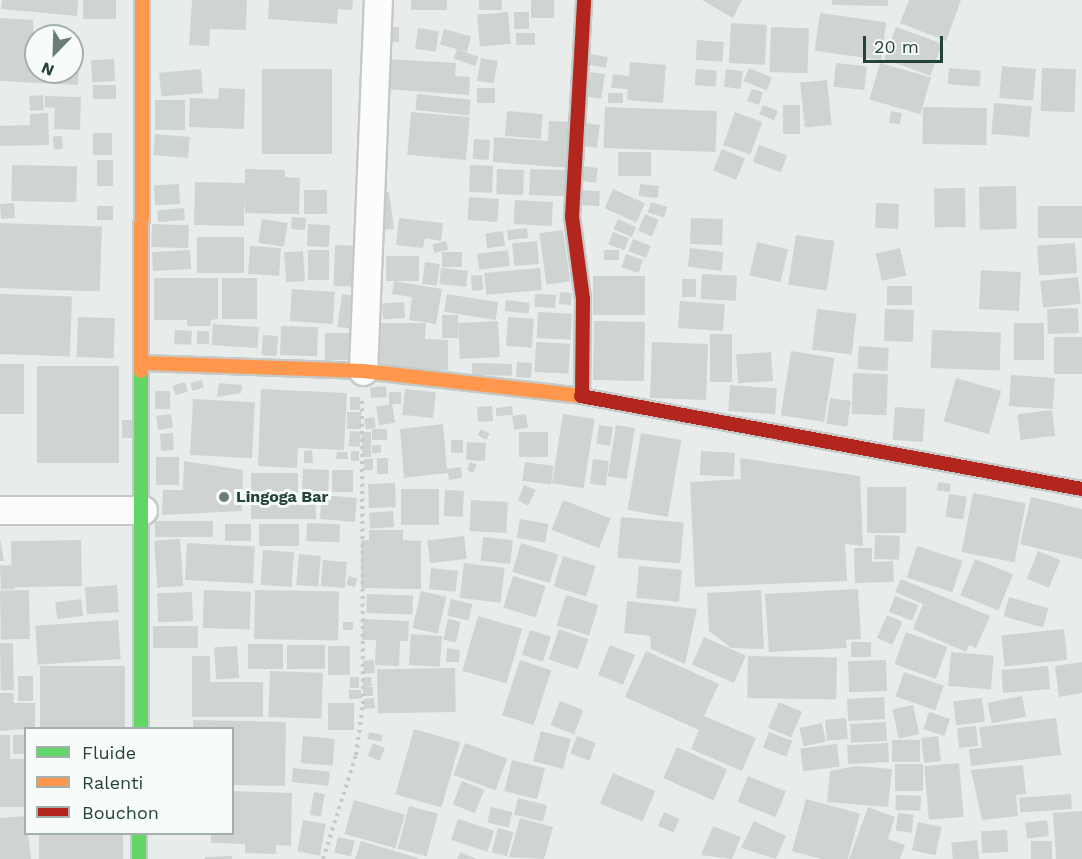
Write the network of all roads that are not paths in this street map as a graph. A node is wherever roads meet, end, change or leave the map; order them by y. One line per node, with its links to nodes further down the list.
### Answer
1 (142, 0): 4 (street)
2 (378, 0): 5 (street)
3 (584, 0): 6 (street)
4 (144, 363): 5 (street); 9 (street)
5 (363, 371): 6 (street)
6 (582, 396): 7 (street)
7 (1082, 489)
8 (0, 510): 9 (street)
9 (143, 510): 10 (street)
10 (141, 727)
11 (139, 835): 12 (street)
12 (139, 859)

